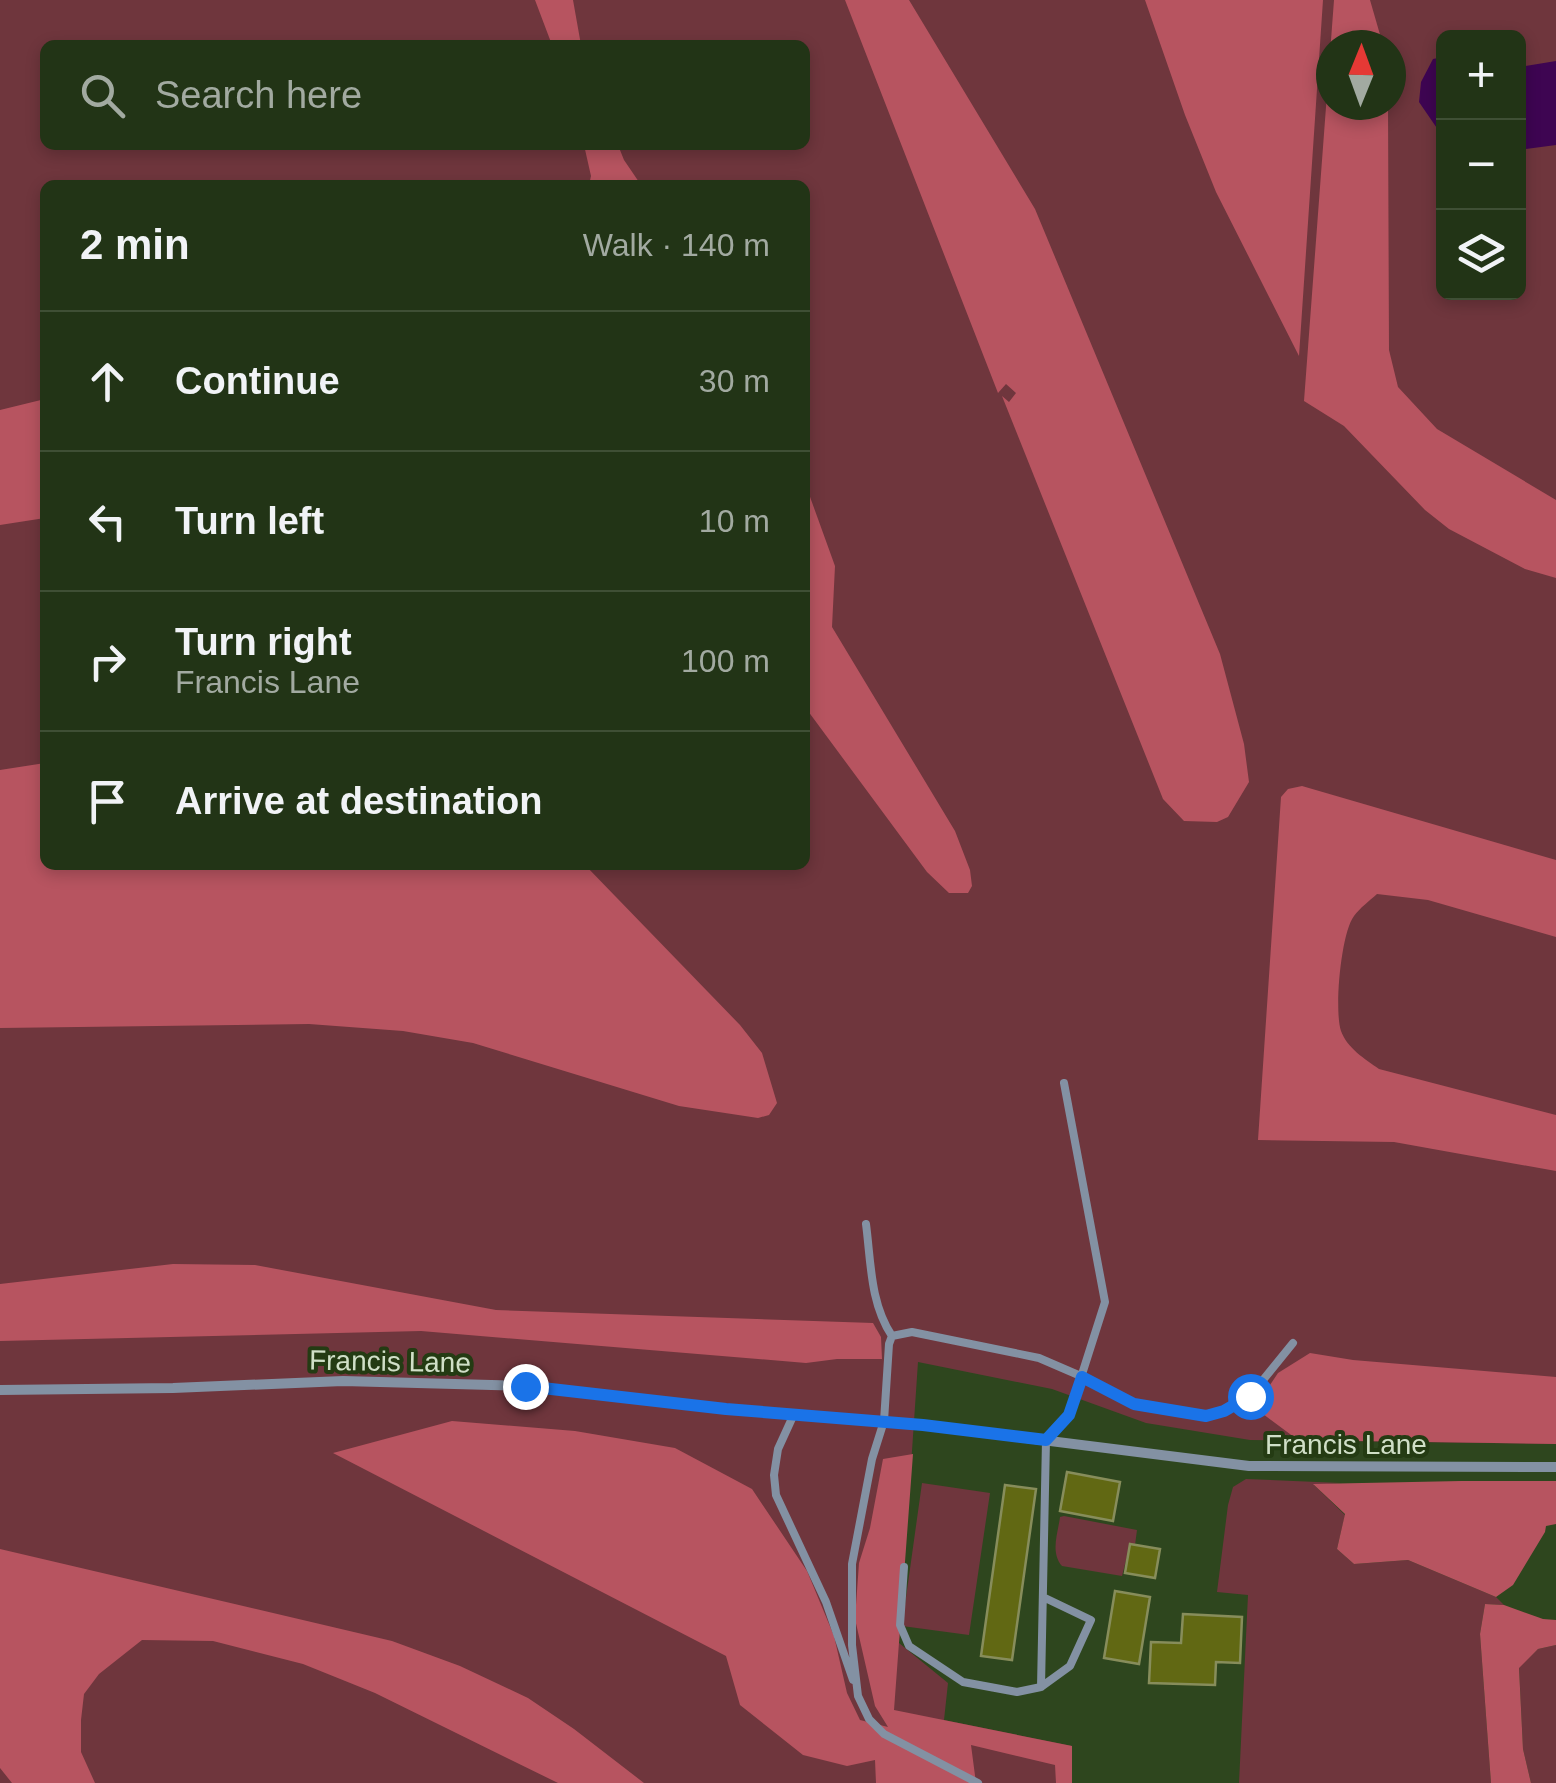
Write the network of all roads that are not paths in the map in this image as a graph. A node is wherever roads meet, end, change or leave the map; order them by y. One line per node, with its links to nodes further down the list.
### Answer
1 (1064, 1082): 5 (lane)
2 (866, 1224): 3 (lane)
3 (892, 1336): 5 (lane); 8 (lane)
4 (1293, 1344): 5 (lane)
5 (1082, 1377): 9 (lane)
6 (0, 1390): 7 (street, Francis Lane)
7 (794, 1414): 8 (street, Francis Lane); 14 (lane)
8 (884, 1421): 9 (street, Francis Lane); 14 (lane)
9 (1046, 1440): 10 (street, Francis Lane); 12 (lane)
10 (1556, 1468)
11 (904, 1567): 13 (lane)
12 (1042, 1597): 13 (lane); 13 (lane)
13 (1041, 1687)
14 (858, 1696): 15 (lane)
15 (978, 1783)

